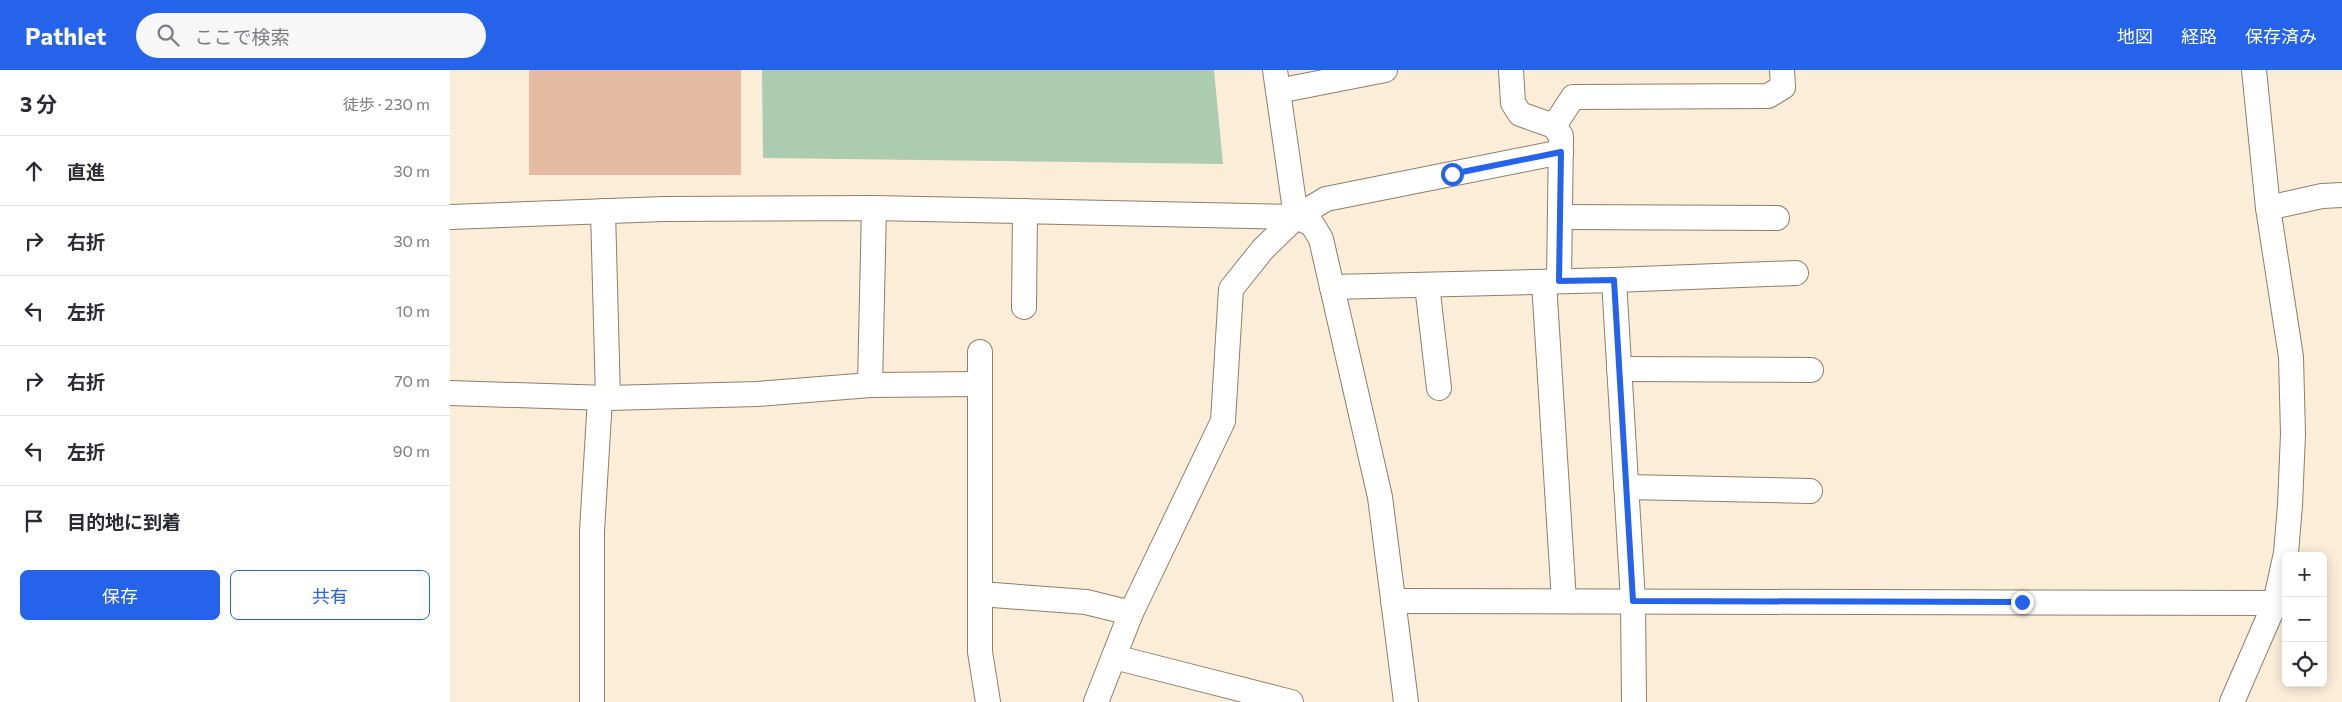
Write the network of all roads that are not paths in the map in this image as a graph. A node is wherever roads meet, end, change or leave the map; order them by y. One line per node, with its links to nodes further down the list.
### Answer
1 (1385, 70): 5 (street)
2 (1511, 70): 6 (street)
3 (1782, 70): 6 (street)
4 (2254, 70): 10 (street)
5 (1277, 80): 14 (street)
6 (1554, 126): 7 (street)
7 (1561, 152): 14 (street); 15 (street)
8 (2342, 195): 10 (street)
9 (874, 208): 11 (street); 12 (street); 27 (street)
10 (2268, 208): 37 (street)
11 (603, 211): 13 (street); 30 (street)
12 (1025, 211): 14 (street); 22 (street)
13 (450, 217)
14 (1296, 217): 21 (street); 38 (street)
15 (1560, 217): 16 (street); 19 (street)
16 (1777, 218)
17 (1796, 273): 18 (street)
18 (1614, 280): 19 (street); 24 (street)
19 (1551, 282): 20 (street); 35 (street)
20 (1427, 285): 21 (street); 28 (street)
21 (1332, 287): 34 (street)
22 (1024, 307)
23 (980, 352): 26 (street)
24 (1620, 369): 25 (street); 31 (street)
25 (1811, 370)
26 (980, 384): 27 (street); 33 (street)
27 (870, 385): 30 (street)
28 (1439, 388)
29 (450, 392): 30 (street)
30 (604, 398): 40 (street)
31 (1626, 487): 32 (street); 36 (street)
32 (1810, 491)
33 (980, 594): 38 (street); 41 (street)
34 (1393, 601): 35 (street); 44 (street)
35 (1564, 601): 36 (street)
36 (1633, 601): 37 (street); 45 (street)
37 (2275, 603): 46 (street)
38 (1131, 613): 39 (street)
39 (1114, 656): 42 (street); 43 (street)
40 (592, 702)
41 (988, 702)
42 (1096, 702)
43 (1291, 702)
44 (1406, 702)
45 (1634, 702)
46 (2232, 702)

